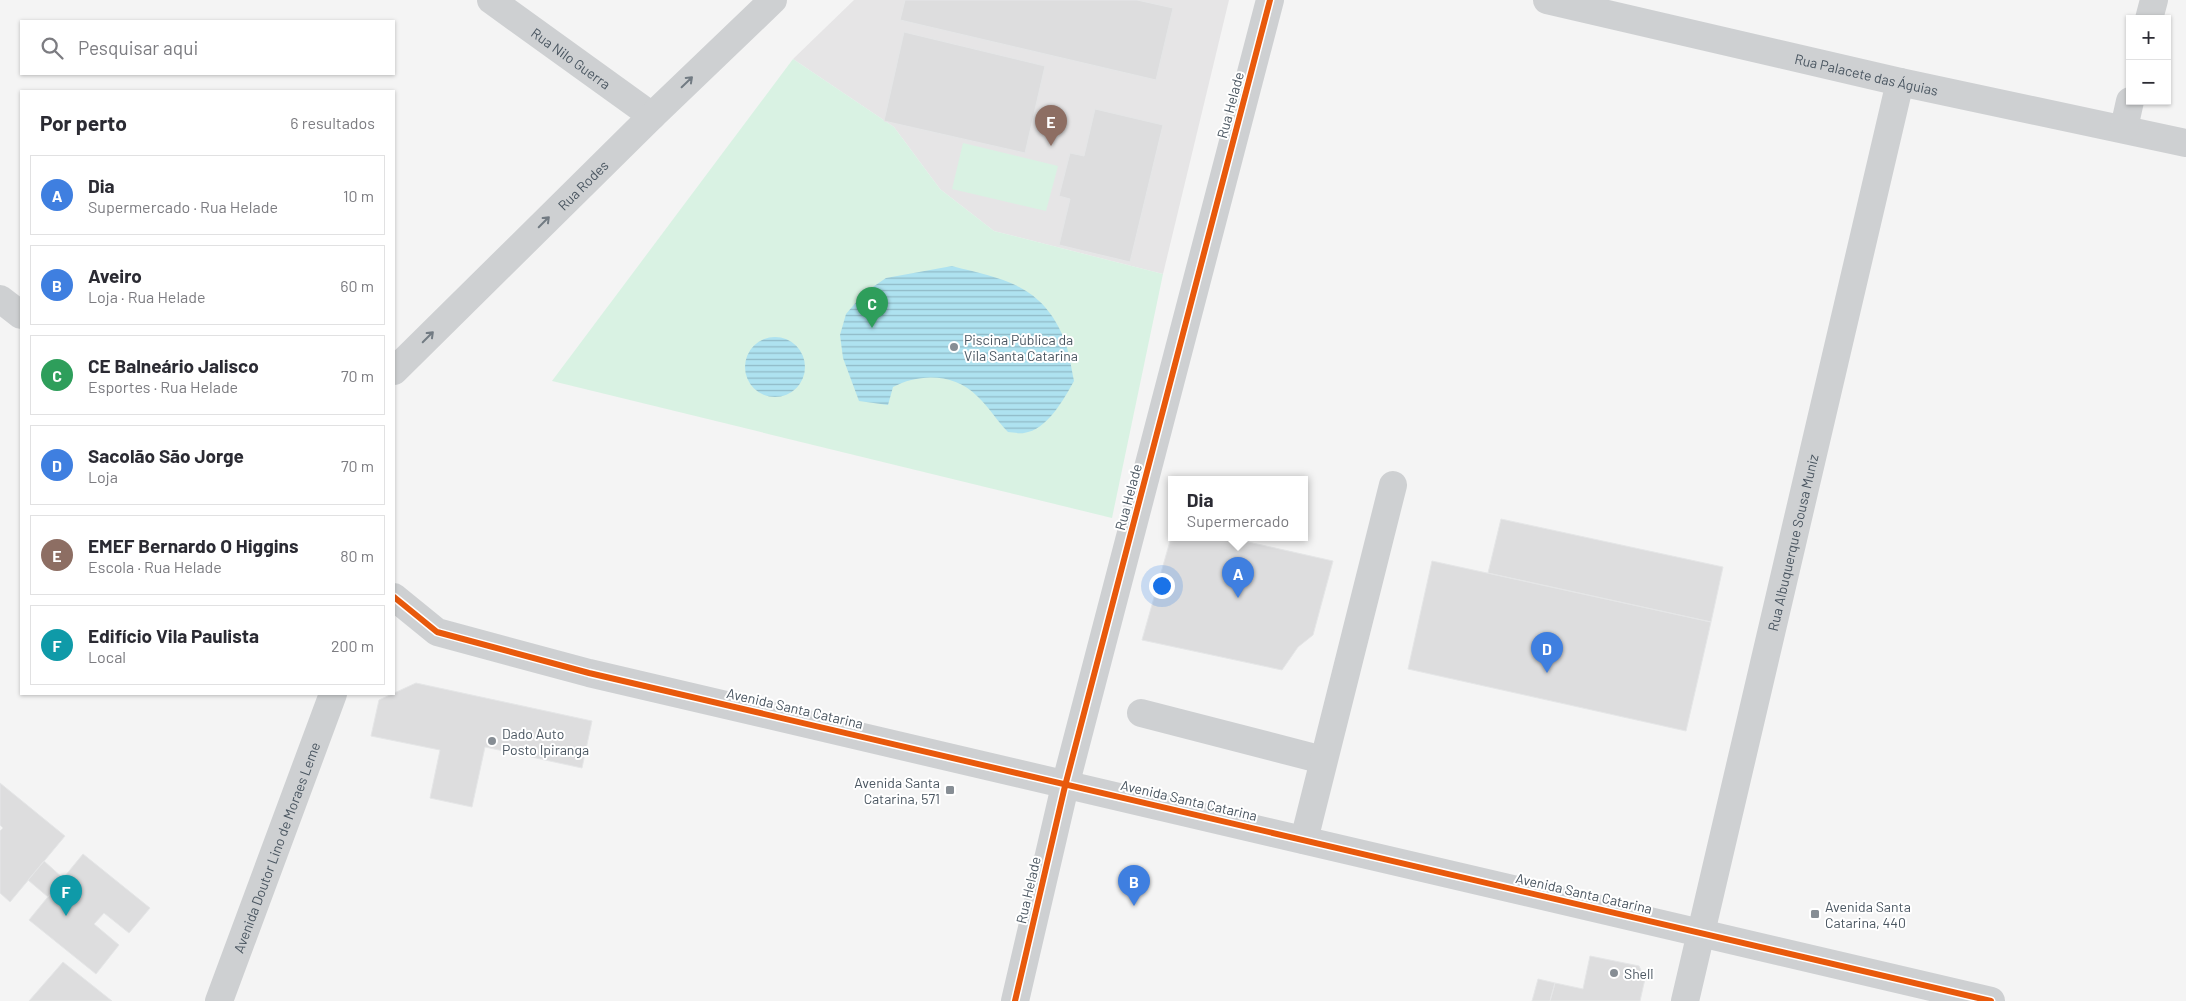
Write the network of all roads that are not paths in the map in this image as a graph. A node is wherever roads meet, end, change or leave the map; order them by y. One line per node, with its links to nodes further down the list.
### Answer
1 (490, 0): 9 (street, Rua Nilo Guerra)
2 (773, 0): 9 (street, Rua Rodes, one-way to 2)
3 (1270, 0): 20 (street, Rua Helade)
4 (1546, 0): 7 (street, Rua Palacete das Águias)
5 (2154, 0): 6 (street)
6 (2151, 15)
7 (1900, 82): 10 (street, Rua Palacete das Águias); 22 (street, Rua Albuquerque Sousa Muniz)
8 (2129, 105): 10 (street)
9 (652, 116): 14 (street, Rua Rodes, one-way to 9)
10 (2124, 128): 11 (street, Rua Palacete das Águias)
11 (2186, 143)
12 (0, 299): 13 (street)
13 (20, 313)
14 (395, 370)
15 (1392, 485): 19 (street)
16 (395, 598): 20 (street, Avenida Santa Catarina)
17 (333, 695): 23 (street, Avenida Doutor Lino de Moraes Leme)
18 (1140, 713): 19 (street)
19 (1323, 760): 21 (street)
20 (1066, 786): 21 (street, Avenida Santa Catarina); 24 (street, Rua Helade)
21 (1304, 840): 22 (street, Avenida Santa Catarina)
22 (1700, 932): 25 (street, Rua Albuquerque Sousa Muniz); 26 (street, Avenida Santa Catarina)
23 (219, 1001)
24 (1014, 1001)
25 (1685, 1001)
26 (1991, 1001)

